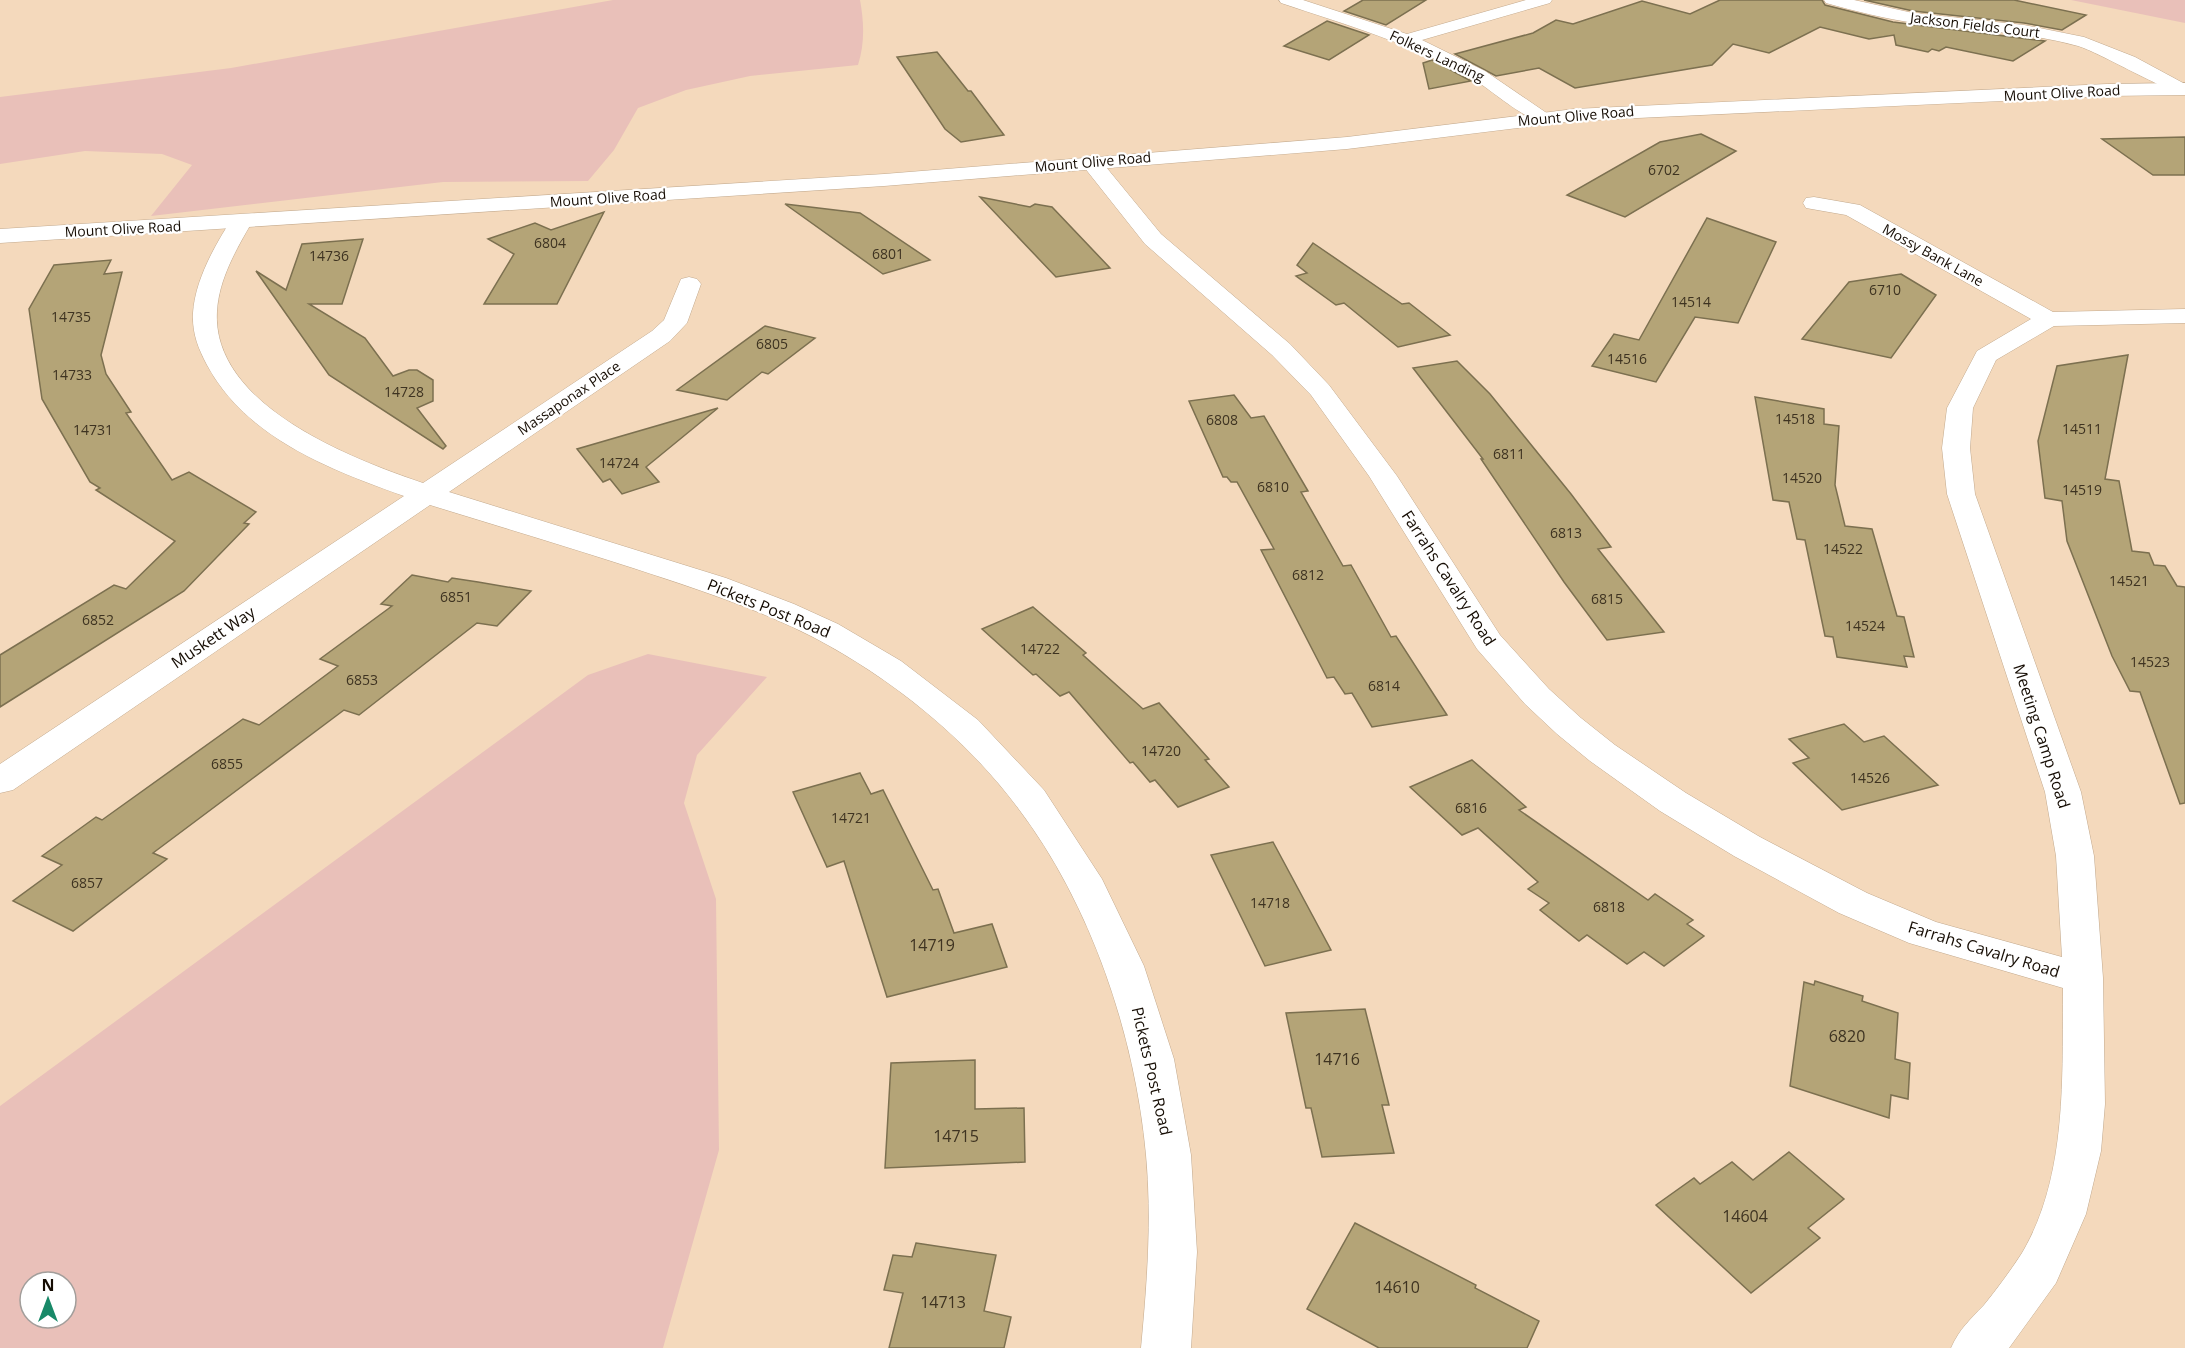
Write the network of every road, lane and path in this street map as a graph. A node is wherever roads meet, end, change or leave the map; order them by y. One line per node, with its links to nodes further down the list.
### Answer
1 (1287, 0): 4 (street, Folkers Landing)
2 (1544, 0): 4 (street)
3 (1832, 0): 5 (street, Jackson Fields Court)
4 (1407, 39): 6 (street, Folkers Landing)
5 (2183, 89): 6 (street, Mount Olive Road)
6 (1544, 117): 7 (street, Mount Olive Road)
7 (1090, 162): 9 (street, Mount Olive Road); 16 (street, Farrahs Cavalry Road)
8 (1814, 203): 13 (street, Mossy Bank Lane)
9 (241, 222): 10 (street, Mount Olive Road); 14 (street, Pickets Post Road)
10 (0, 236)
11 (689, 284): 14 (street, Massaponax Place)
12 (2185, 316): 13 (street, Meeting Camp Road)
13 (2049, 319): 16 (street, Meeting Camp Road)
14 (426, 494): 15 (street, Muskett Way); 17 (street, Pickets Post Road)
15 (0, 781)
16 (2083, 978): 18 (street, Meeting Camp Road)
17 (1166, 1348)
18 (1977, 1348)

